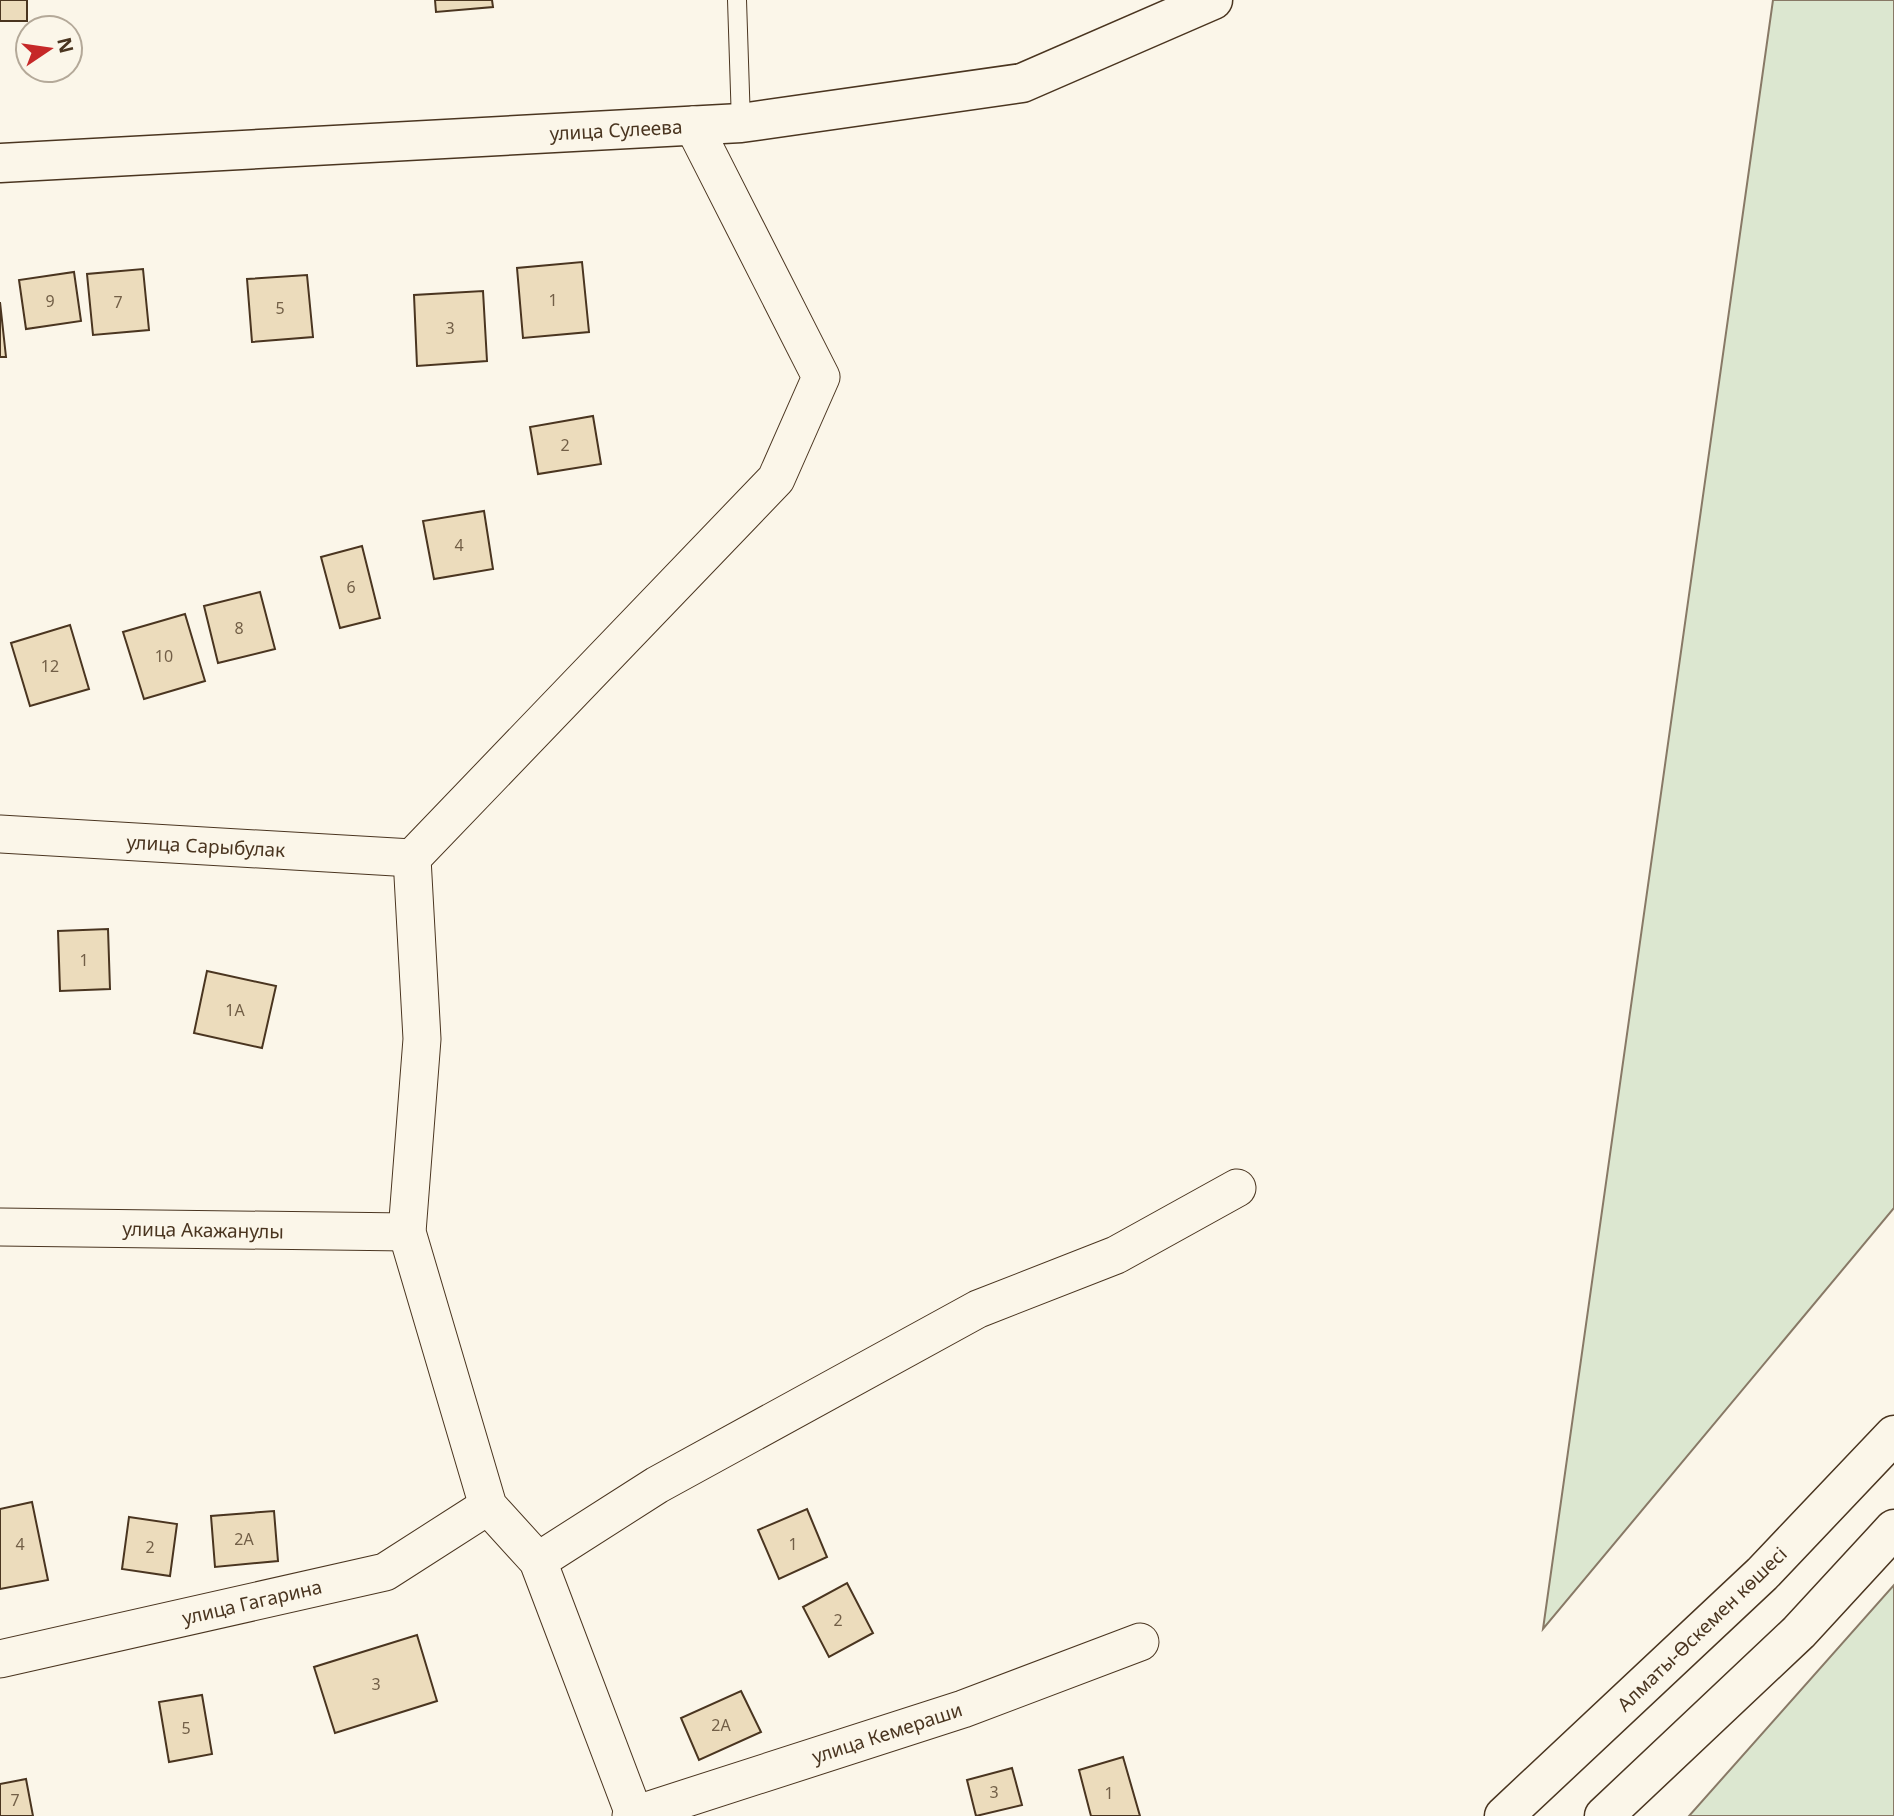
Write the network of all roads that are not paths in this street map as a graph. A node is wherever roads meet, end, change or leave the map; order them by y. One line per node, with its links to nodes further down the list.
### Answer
1 (737, 0): 3 (lane)
2 (1213, 0): 3 (main road, улица Сулеева)
3 (741, 123): 4 (main road, улица Сулеева)
4 (693, 125): 5 (main road, улица Сулеева); 7 (street)
5 (0, 163)
6 (0, 834): 7 (street, улица Сарыбулак)
7 (412, 858): 10 (street)
8 (1237, 1188): 14 (street)
9 (0, 1227): 10 (street, улица Акажанулы)
10 (407, 1232): 12 (street)
11 (1894, 1435): 18 (main road, Алматы-Өскемен көшесі)
12 (488, 1506): 14 (street); 16 (street, улица Гагарина)
13 (1894, 1529): 19 (main road)
14 (538, 1561): 17 (street)
15 (1140, 1642): 17 (street, улица Кемераши)
16 (0, 1659)
17 (633, 1815)
18 (1504, 1816)
19 (1604, 1816)

